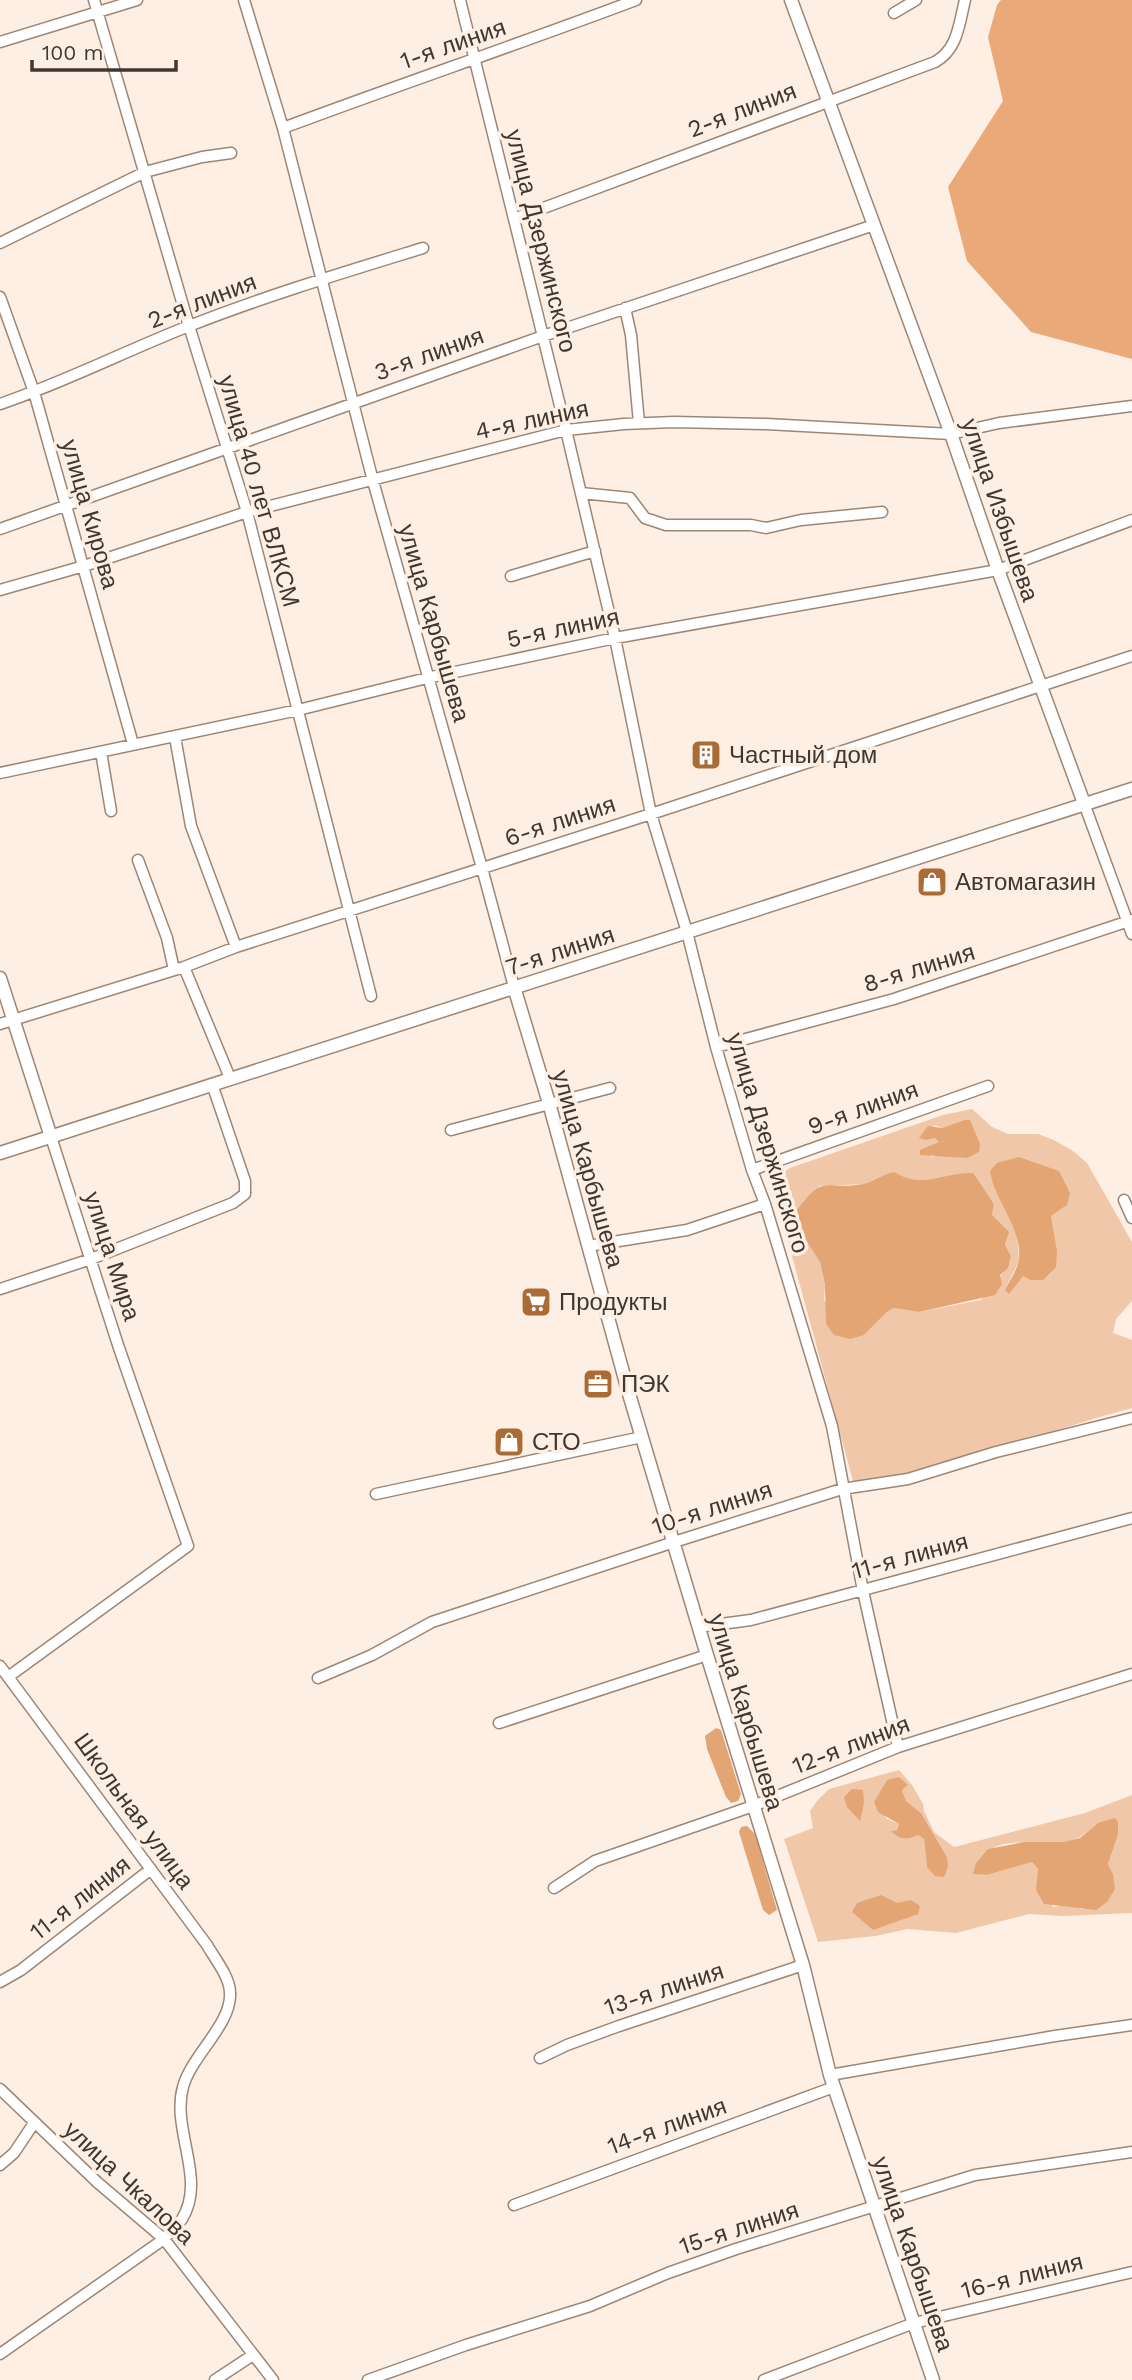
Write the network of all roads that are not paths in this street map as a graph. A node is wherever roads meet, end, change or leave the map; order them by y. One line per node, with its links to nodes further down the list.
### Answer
1 (94, 0): 9 (street, улица 40 лет ВЛКСМ)
2 (137, 0): 9 (street)
3 (244, 0): 14 (street, улица Карбышева)
4 (460, 0): 12 (street, улица Дзержинского)
5 (636, 0): 12 (street, 1-я линия)
6 (790, 0): 13 (main road, улица Избышева)
7 (916, 0): 10 (street)
8 (965, 0): 13 (street)
9 (98, 12): 11 (street); 16 (street, улица 40 лет ВЛКСМ)
10 (894, 13)
11 (0, 42)
12 (474, 61): 14 (street, 1-я линия); 17 (street, улица Дзержинского)
13 (828, 100): 17 (street, 2-я линия); 18 (main road, улица Избышева)
14 (283, 128): 21 (street, улица Карбышева)
15 (231, 153): 16 (street)
16 (145, 172): 19 (street); 24 (street, улица 40 лет ВЛКСМ)
17 (514, 219): 25 (street, улица Дзержинского)
18 (874, 225): 23 (street, 3-я линия); 32 (main road, улица Избышева)
19 (0, 243)
20 (423, 248): 21 (street, 2-я линия)
21 (321, 279): 24 (street, 2-я линия); 27 (street, улица Карбышева)
22 (0, 297): 26 (street, улица Кирова)
23 (625, 308): 25 (street, 3-я линия); 30 (street)
24 (189, 326): 26 (street, 2-я линия); 33 (street, улица 40 лет ВЛКСМ)
25 (543, 335): 27 (street, 3-я линия); 31 (street, улица Дзержинского)
26 (34, 392): 28 (street, 2-я линия); 36 (street, улица Кирова)
27 (352, 403): 33 (street, 3-я линия); 34 (street, улица Карбышева)
28 (0, 404)
29 (1132, 406): 32 (street, 4-я линия)
30 (639, 423): 31 (street, 4-я линия); 32 (street, 4-я линия)
31 (566, 429): 34 (street, 4-я линия); 35 (street, улица Дзержинского)
32 (951, 434): 43 (main road, улица Избышева)
33 (226, 447): 36 (street, 3-я линия); 37 (street, улица 40 лет ВЛКСМ)
34 (373, 481): 37 (street, 4-я линия); 48 (street, улица Карбышева)
35 (581, 493): 38 (street); 41 (street, улица Дзержинского)
36 (65, 506): 40 (street, 3-я линия); 42 (street, улица Кирова)
37 (247, 512): 42 (street, 4-я линия); 50 (street, улица 40 лет ВЛКСМ)
38 (882, 512)
39 (1132, 520): 43 (street, 5-я линия)
40 (0, 529)
41 (595, 551): 44 (street); 46 (street, улица Дзержинского)
42 (84, 566): 45 (street, 4-я линия); 52 (street, улица Кирова)
43 (998, 570): 46 (street, 5-я линия); 49 (main road, улица Избышева)
44 (511, 576)
45 (0, 590)
46 (615, 638): 48 (street, 5-я линия); 58 (street, улица Дзержинского)
47 (1132, 656): 49 (street, 6-я линия)
48 (428, 678): 50 (street, 5-я линия); 60 (street, улица Карбышева)
49 (1041, 687): 56 (main road, улица Избышева); 58 (street, 6-я линия)
50 (298, 710): 51 (street, 5-я линия); 61 (street, улица 40 лет ВЛКСМ)
51 (175, 737): 52 (street, 5-я линия); 65 (street)
52 (133, 744): 53 (street, 5-я линия)
53 (101, 751): 54 (street, 5-я линия); 57 (street)
54 (0, 773)
55 (1132, 789): 56 (main road, 7-я линия)
56 (1085, 806): 62 (street, улица Избышева); 63 (main road, 7-я линия)
57 (111, 811)
58 (651, 814): 60 (street, 6-я линия); 63 (street, улица Дзержинского)
59 (138, 860): 66 (street)
60 (482, 867): 61 (street, 6-я линия); 68 (street, улица Карбышева)
61 (350, 910): 65 (street, 6-я линия); 69 (street, улица 40 лет ВЛКСМ)
62 (1130, 921): 64 (street, улица Избышева); 72 (street, 8-я линия)
63 (687, 932): 68 (main road, 7-я линия); 72 (street, улица Дзержинского)
64 (1132, 934)
65 (236, 947): 66 (street, 6-я линия)
66 (179, 968): 70 (street, 6-я линия); 73 (street)
67 (0, 978): 70 (main road, улица Мира)
68 (514, 987): 73 (main road, 7-я линия); 77 (main road, улица Карбышева)
69 (371, 996)
70 (13, 1020): 71 (street, 6-я линия); 79 (main road, улица Мира)
71 (0, 1024)
72 (716, 1047): 81 (street, улица Дзержинского)
73 (230, 1078): 74 (main road, 7-я линия)
74 (212, 1084): 79 (main road, 7-я линия); 86 (street)
75 (988, 1086): 81 (street, 9-я линия)
76 (610, 1088): 77 (street)
77 (549, 1103): 78 (street); 85 (main road, улица Карбышева)
78 (450, 1130)
79 (51, 1137): 80 (main road, 7-я линия); 86 (street, улица Мира)
80 (0, 1153)
81 (752, 1170): 83 (street, улица Дзержинского)
82 (1124, 1200): 84 (street)
83 (765, 1204): 85 (street); 90 (street, улица Дзержинского)
84 (1132, 1218)
85 (588, 1247): 89 (main road, улица Карбышева)
86 (91, 1259): 87 (street); 100 (street, улица Мира)
87 (0, 1289)
88 (1132, 1418): 90 (street, 10-я линия)
89 (642, 1437): 91 (street); 93 (main road, улица Карбышева)
90 (842, 1489): 93 (street, 10-я линия); 94 (street, улица Дзержинского)
91 (376, 1494)
92 (1132, 1518): 94 (street, 11-я линия)
93 (674, 1542): 95 (main road, улица Карбышева); 99 (street, 10-я линия)
94 (863, 1591): 95 (street, 11-я линия); 102 (street, улица Дзержинского)
95 (698, 1627): 96 (main road, улица Карбышева)
96 (707, 1655): 101 (street); 103 (main road, улица Карбышева)
97 (0, 1666): 100 (street, Школьная улица)
98 (1132, 1674): 102 (street, 12-я линия)
99 (318, 1678)
100 (6, 1680): 104 (street, Школьная улица)
101 (499, 1723)
102 (898, 1747): 103 (street, 12-я линия)
103 (753, 1806): 105 (street, 12-я линия); 106 (main road, улица Карбышева)
104 (151, 1869): 107 (street, 11-я линия); 117 (street, Школьная улица)
105 (554, 1888)
106 (803, 1965): 109 (street, 13-я линия); 110 (main road, улица Карбышева)
107 (0, 1983)
108 (1132, 2025): 110 (street, 14-я линия)
109 (540, 2059)
110 (832, 2081): 115 (street, 14-я линия); 116 (main road, улица Карбышева)
111 (0, 2089): 112 (street, улица Чкалова)
112 (34, 2123): 114 (street); 117 (street, улица Чкалова)
113 (1132, 2152): 116 (street, 15-я линия)
114 (0, 2165)
115 (514, 2205)
116 (875, 2207): 119 (main road, улица Карбышева); 124 (street, 15-я линия)
117 (164, 2239): 120 (street); 121 (street, улица Чкалова)
118 (1132, 2272): 119 (street, 16-я линия)
119 (914, 2323): 125 (street, 16-я линия); 126 (main road, улица Карбышева)
120 (0, 2354)
121 (253, 2355): 122 (street); 123 (street, улица Чкалова)
122 (215, 2380)
123 (273, 2380)
124 (368, 2380)
125 (764, 2380)
126 (933, 2380)

